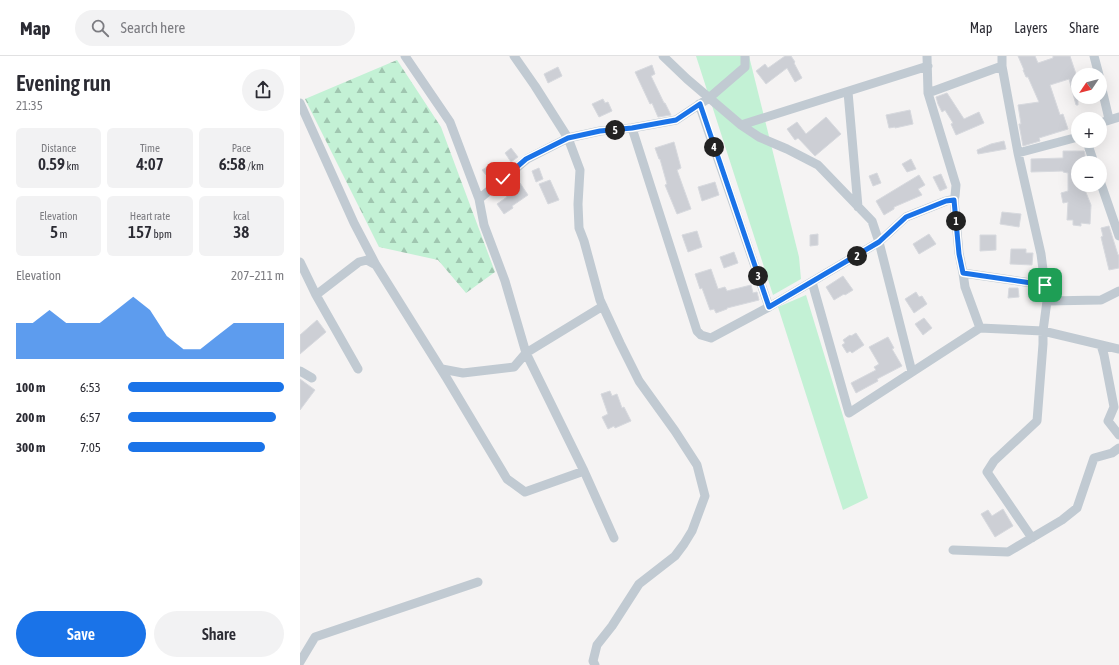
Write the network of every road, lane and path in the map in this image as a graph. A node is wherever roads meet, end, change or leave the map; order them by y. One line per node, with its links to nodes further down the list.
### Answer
1 (405, 56): 24 (street)
2 (514, 56): 20 (street)
3 (663, 56): 13 (street)
4 (744, 56): 13 (street)
5 (927, 56): 8 (street)
6 (1002, 56): 9 (street)
7 (1094, 56): 10 (street)
8 (928, 66): 11 (street); 12 (street)
9 (1002, 66): 12 (street); 22 (street)
10 (1097, 68)
11 (848, 92): 18 (street); 26 (street)
12 (928, 93): 25 (street)
13 (709, 98): 15 (street); 18 (street)
14 (300, 103): 30 (street)
15 (700, 104): 19 (street); 38 (street)
16 (1119, 117): 17 (street)
17 (1107, 120)
18 (741, 125): 26 (street)
19 (632, 128): 20 (street); 38 (street)
20 (568, 138): 24 (street); 37 (street)
21 (1071, 139): 22 (street)
22 (1018, 153): 33 (street)
23 (1104, 192): 27 (street)
24 (479, 199): 43 (street)
25 (954, 200): 28 (street); 31 (street)
26 (858, 207): 28 (street)
27 (1119, 236)
28 (879, 242): 32 (street); 47 (street)
29 (300, 262): 35 (street)
30 (376, 265): 35 (street); 45 (street)
31 (963, 273): 33 (street); 39 (street)
32 (812, 282): 38 (street); 47 (street)
33 (1045, 285): 36 (street)
34 (1119, 291): 36 (street)
35 (316, 295): 44 (street)
36 (1047, 301): 40 (street)
37 (603, 306): 43 (street); 57 (street)
38 (769, 307)
39 (980, 328): 40 (street); 47 (street)
40 (1043, 331): 41 (street); 53 (street)
41 (1101, 345): 42 (street); 49 (street)
42 (1119, 349)
43 (526, 353): 45 (street); 51 (street)
44 (358, 369)
45 (442, 369): 51 (street)
46 (300, 371): 48 (street)
47 (912, 372)
48 (312, 378)
49 (1119, 435)
50 (1119, 448): 53 (street)
51 (584, 471): 52 (street)
52 (614, 538)
53 (1032, 538): 54 (street)
54 (953, 550)
55 (478, 582): 56 (street)
56 (300, 662)
57 (595, 665)

